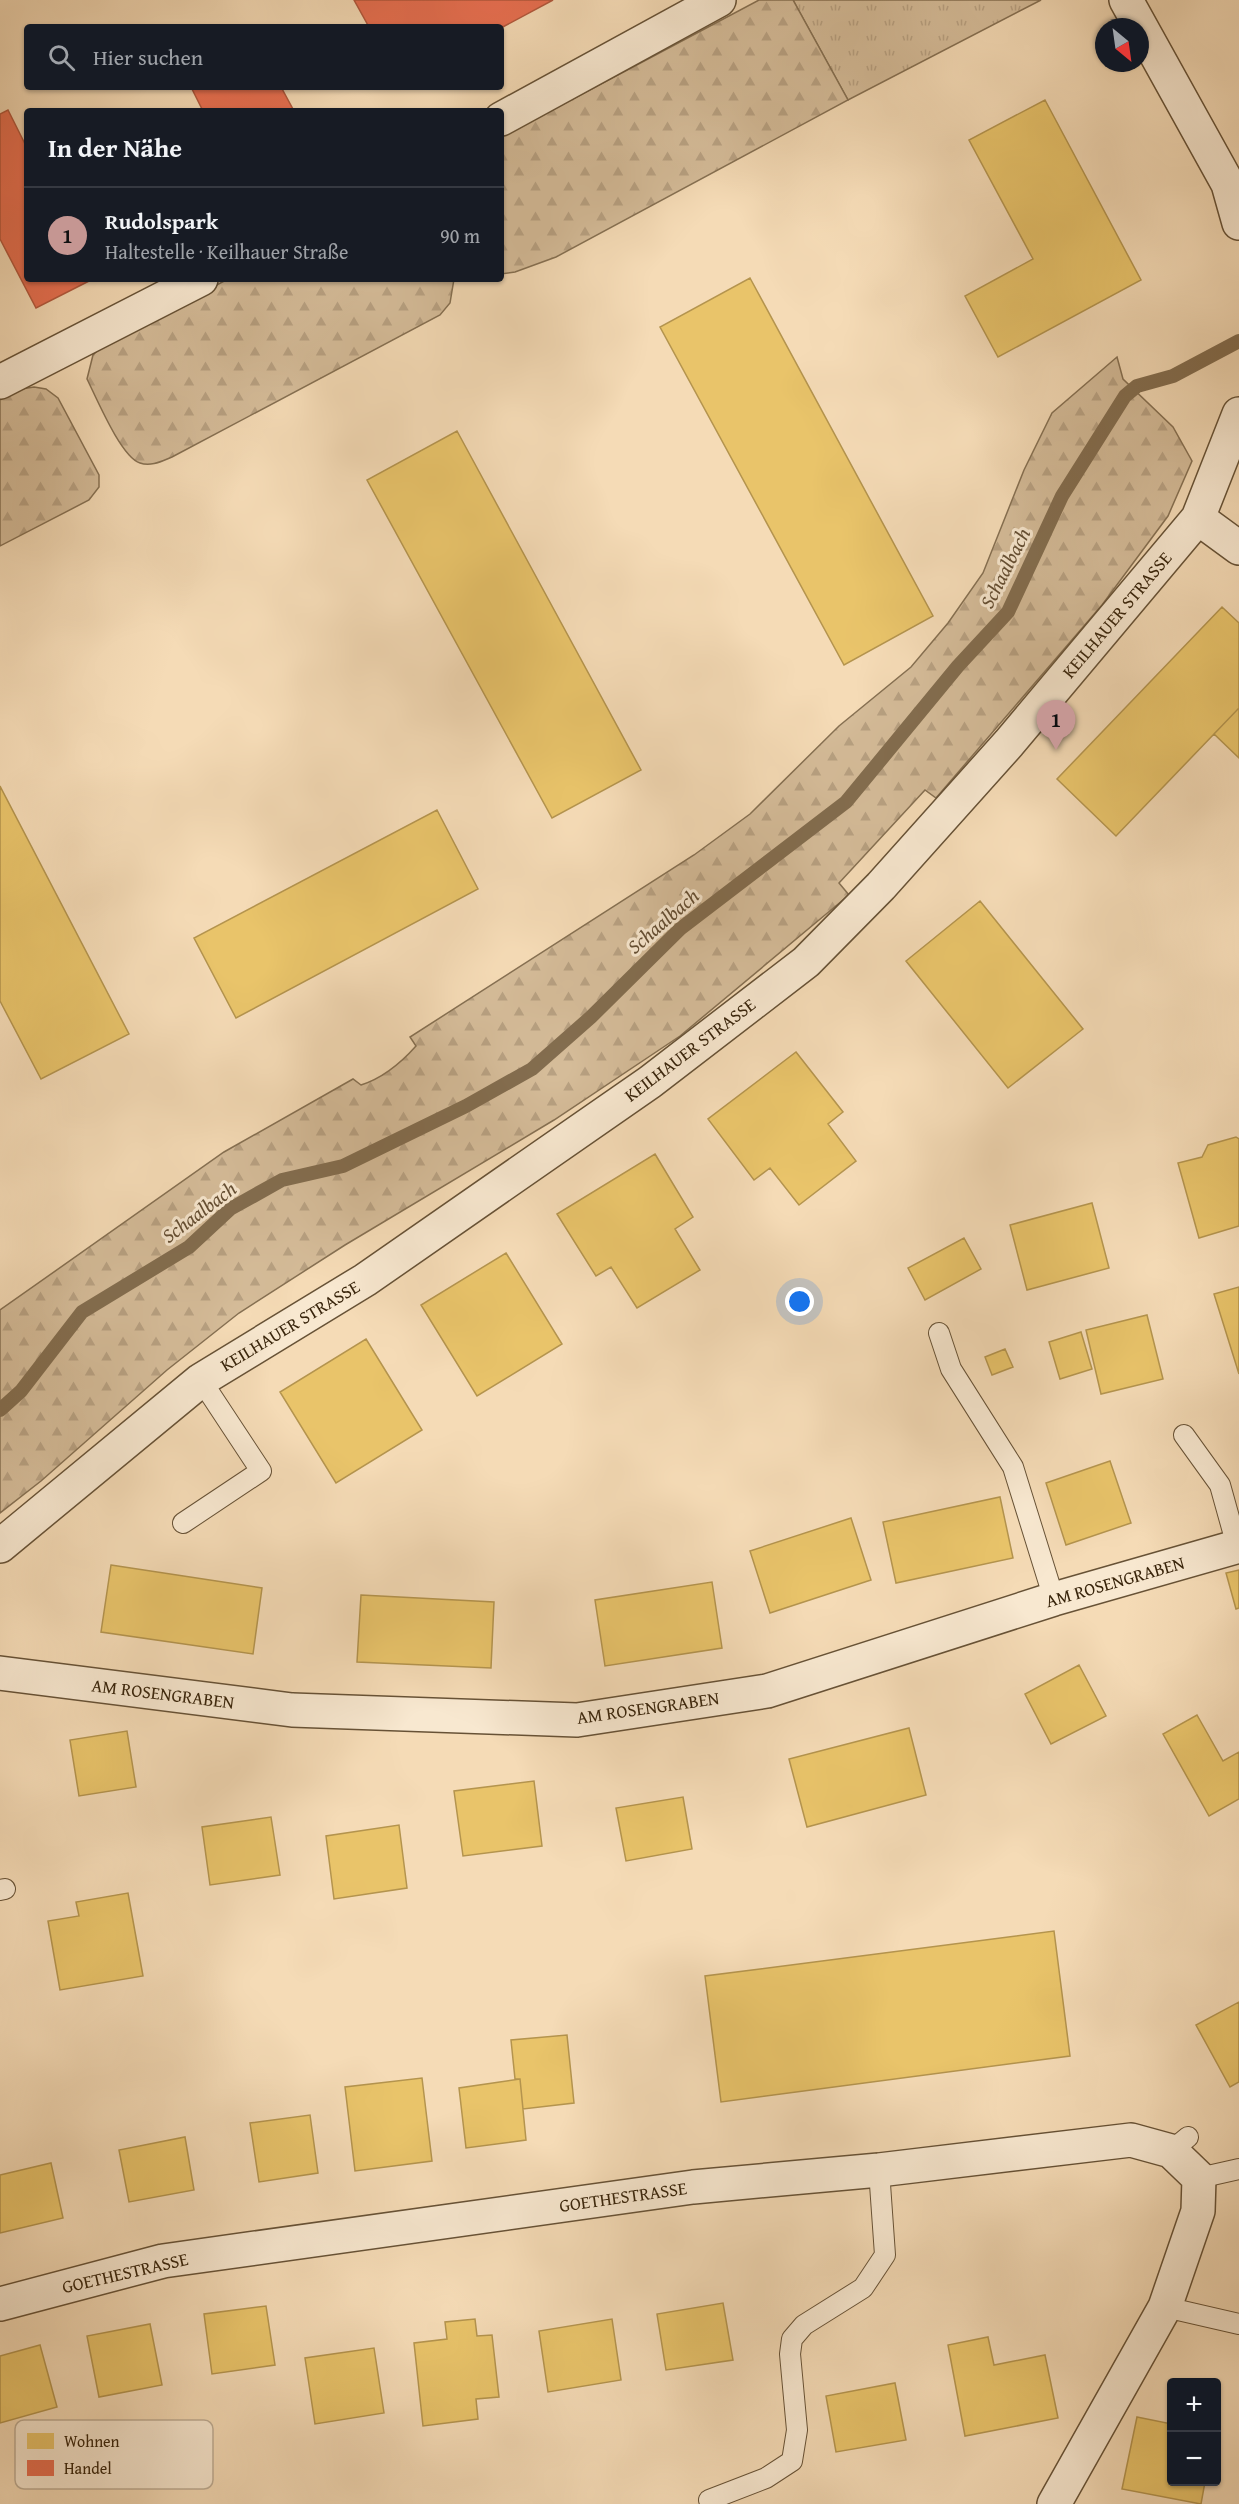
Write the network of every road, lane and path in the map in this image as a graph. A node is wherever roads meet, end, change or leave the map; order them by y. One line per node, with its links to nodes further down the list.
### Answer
1 (719, 0): 3 (street)
2 (1126, 0): 4 (street)
3 (504, 117)
4 (1239, 223)
5 (195, 282): 6 (street)
6 (0, 382)
7 (1239, 414): 8 (street, KEILHAUER STRASSE)
8 (1198, 518): 9 (street); 11 (street, KEILHAUER STRASSE)
9 (1239, 548)
10 (939, 1333): 16 (lane)
11 (201, 1380): 13 (lane); 14 (street, KEILHAUER STRASSE)
12 (1185, 1435): 15 (lane)
13 (183, 1523)
14 (0, 1546)
15 (1238, 1546): 16 (street, AM ROSENGRABEN)
16 (1054, 1599): 17 (street, AM ROSENGRABEN)
17 (0, 1673)
18 (1239, 2169): 20 (lane)
19 (879, 2170): 20 (street, GOETHESTRASSE); 21 (street, GOETHESTRASSE); 24 (lane)
20 (1199, 2178): 22 (street)
21 (0, 2304)
22 (1165, 2307): 23 (lane); 25 (street)
23 (1239, 2324)
24 (709, 2500)
25 (1054, 2504)

